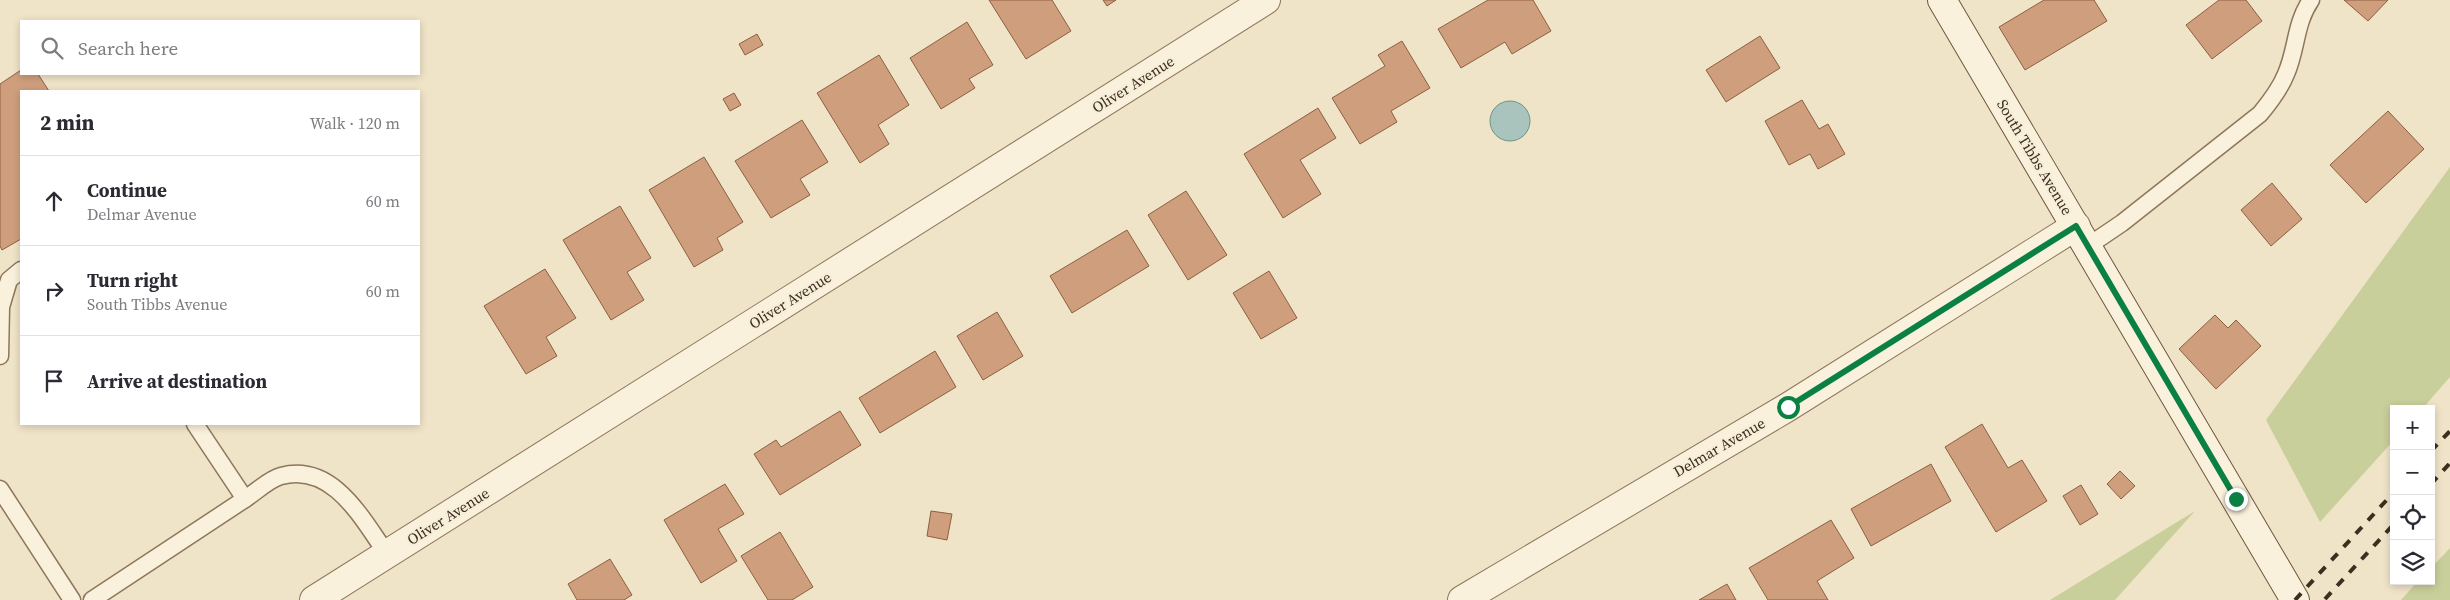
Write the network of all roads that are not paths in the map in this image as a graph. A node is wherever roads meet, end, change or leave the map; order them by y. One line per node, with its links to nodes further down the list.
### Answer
1 (1266, 0): 10 (street, Oliver Avenue)
2 (1942, 0): 4 (street, South Tibbs Avenue)
3 (2311, 0): 4 (lane)
4 (2082, 236): 14 (street, Delmar Avenue); 15 (street, South Tibbs Avenue)
5 (20, 271): 6 (lane)
6 (0, 356)
7 (196, 425): 9 (lane)
8 (0, 489): 11 (lane)
9 (245, 499): 10 (lane); 12 (lane)
10 (387, 554): 13 (street, Oliver Avenue)
11 (72, 600)
12 (92, 600)
13 (314, 600)
14 (1462, 600)
15 (2295, 600)

